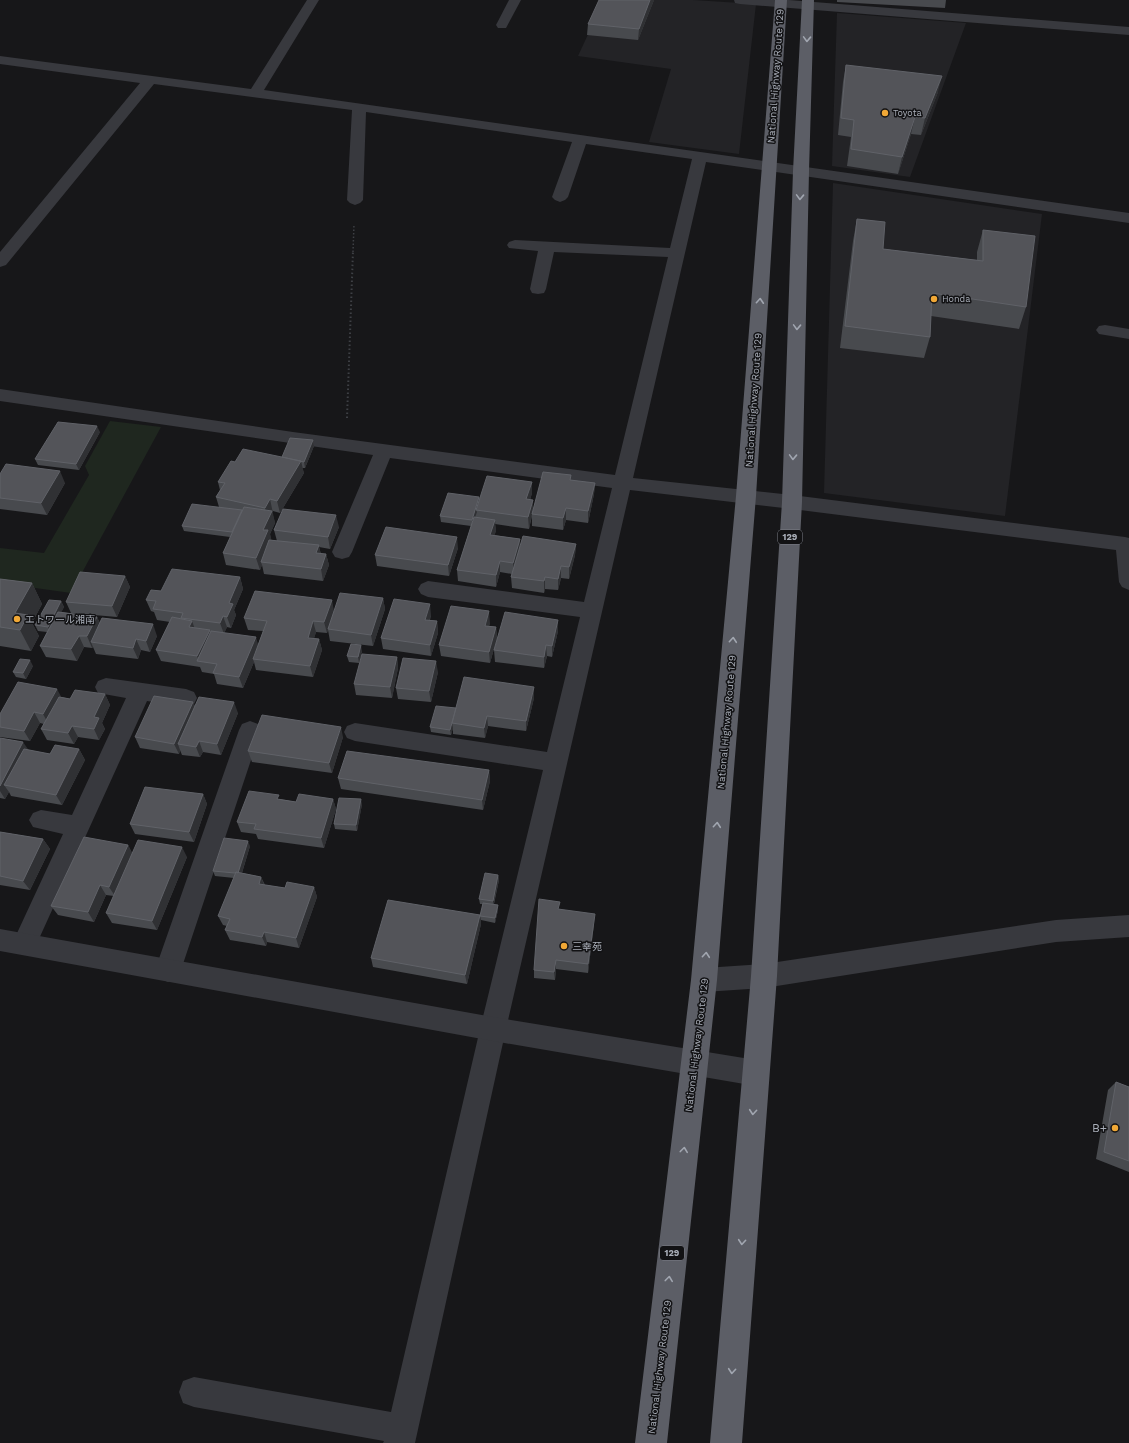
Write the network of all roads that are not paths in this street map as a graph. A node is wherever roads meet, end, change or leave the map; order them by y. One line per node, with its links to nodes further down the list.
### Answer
1 (313, 0): 10 (street)
2 (514, 0): 6 (lane)
3 (740, 0): 4 (street)
4 (780, 2): 5 (street); 14 (highway, National Highway Route 129 / 129)
5 (808, 3): 7 (street); 15 (highway, 129, one-way to 15)
6 (502, 25)
7 (1129, 31)
8 (0, 60): 9 (street)
9 (150, 80): 10 (street); 22 (street)
10 (254, 94): 11 (street)
11 (359, 107): 12 (street); 17 (street)
12 (580, 140): 13 (street); 16 (street)
13 (700, 157): 14 (street); 21 (street)
14 (770, 167): 15 (street); 29 (highway, National Highway Route 129 / 129, one-way to 14)
15 (801, 171): 18 (street); 30 (highway, 129, one-way to 30)
16 (560, 197)
17 (355, 200)
18 (1129, 218)
19 (515, 244): 20 (street)
20 (547, 246): 21 (street); 23 (street)
21 (677, 253): 28 (street)
22 (0, 262)
23 (538, 289)
24 (1105, 330): 25 (street)
25 (1129, 334)
26 (0, 395): 27 (street)
27 (384, 450): 28 (street); 32 (street)
28 (623, 483): 29 (street); 35 (street)
29 (746, 496): 30 (street); 48 (highway, National Highway Route 129 / 129, one-way to 29)
30 (792, 502): 31 (street); 47 (highway, 129)
31 (1127, 545): 33 (street)
32 (342, 552)
33 (1129, 582)
34 (428, 589): 35 (street)
35 (592, 611): 41 (street)
36 (106, 687): 37 (street)
37 (140, 692): 38 (street); 43 (street)
38 (186, 698)
39 (250, 730): 46 (street)
40 (355, 732): 41 (street)
41 (556, 763): 49 (street)
42 (41, 820): 43 (street)
43 (78, 826): 45 (street)
44 (1129, 926): 47 (street)
45 (12, 942): 46 (street)
46 (168, 970): 49 (street)
47 (764, 976): 48 (street); 51 (highway, 129)
48 (704, 980): 50 (highway, National Highway Route 129 / 129)
49 (494, 1029): 50 (street); 53 (street)
50 (694, 1063): 51 (street); 54 (highway, National Highway Route 129 / 129, one-way to 50)
51 (756, 1073): 55 (highway, 129, one-way to 55)
52 (194, 1392): 53 (street)
53 (401, 1436)
54 (651, 1443)
55 (726, 1443)

